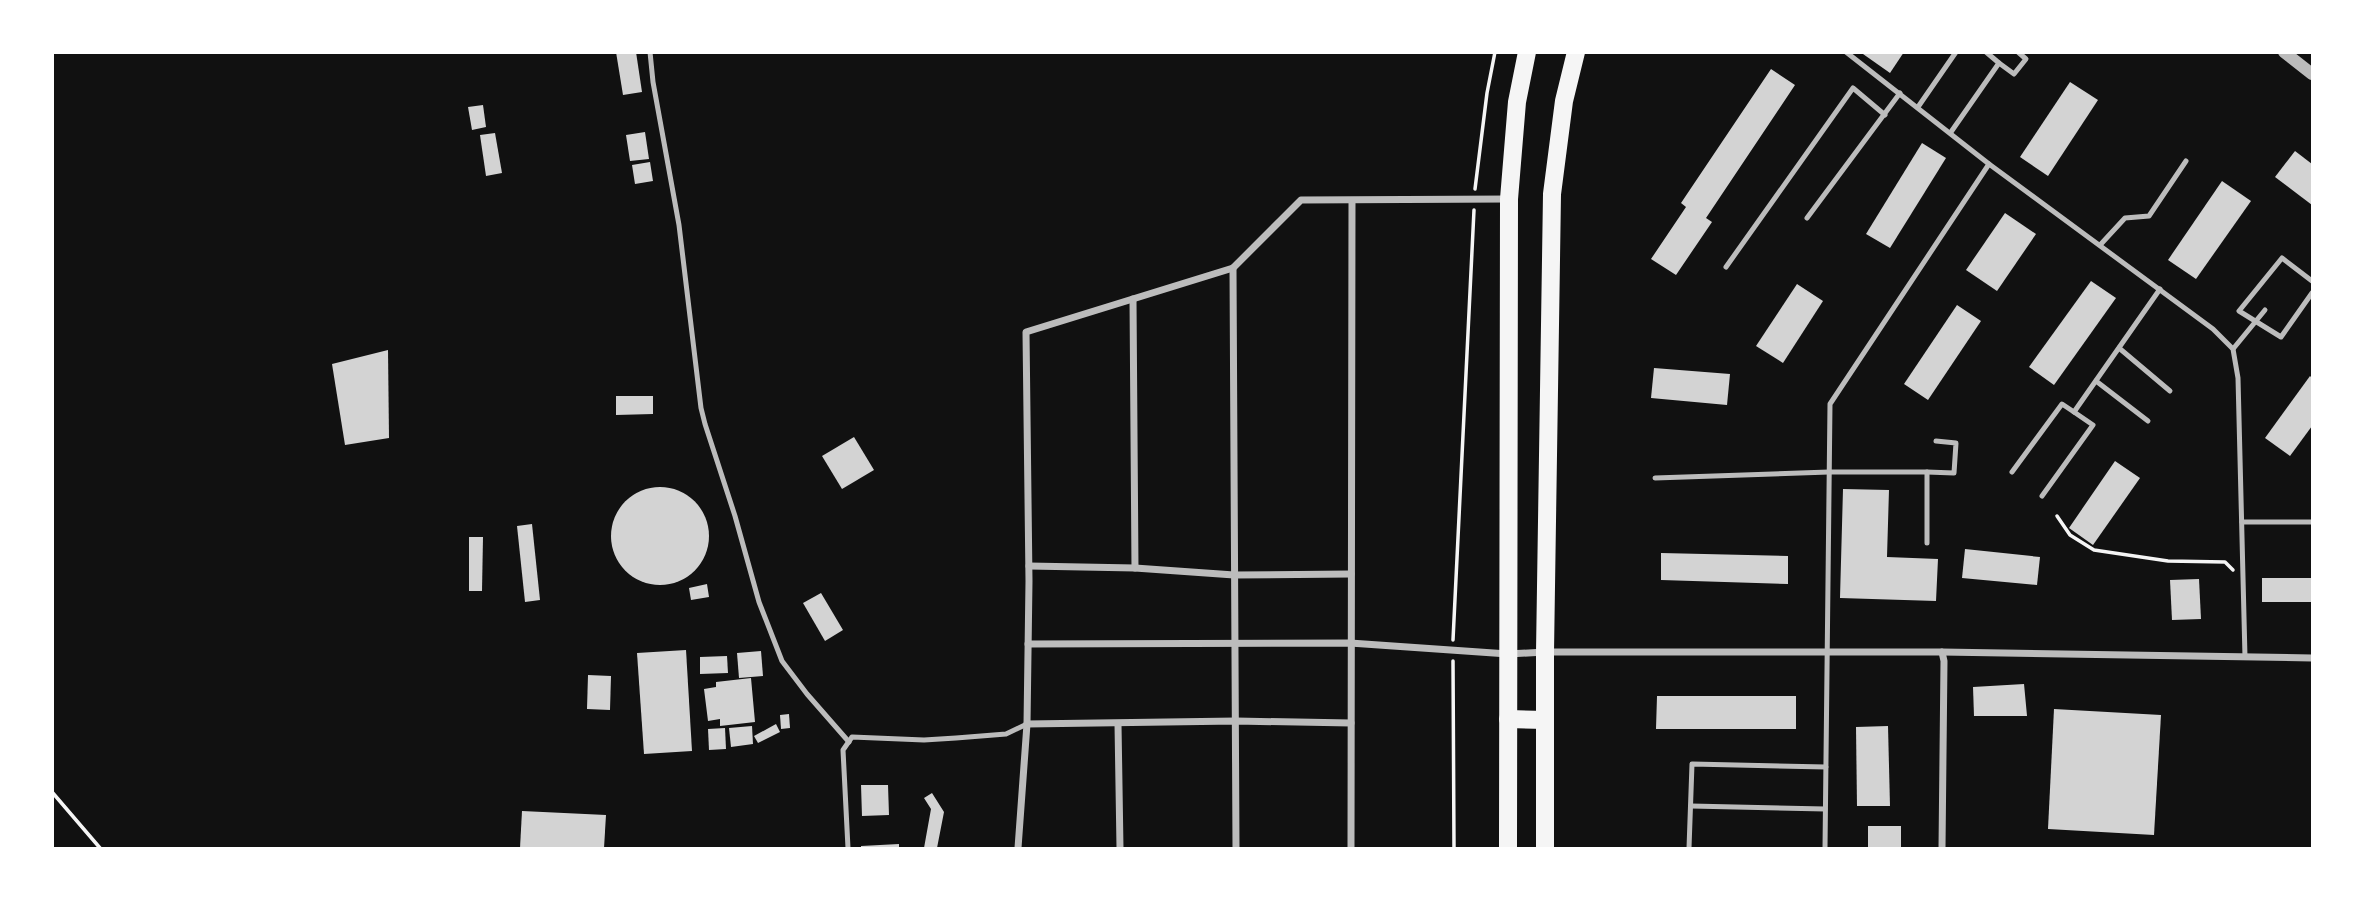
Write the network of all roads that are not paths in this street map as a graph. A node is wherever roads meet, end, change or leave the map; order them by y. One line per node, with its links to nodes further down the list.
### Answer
1 (650, 52): 63 (lane)
2 (1527, 52): 17 (main road)
3 (1576, 52): 51 (main road)
4 (1846, 52): 11 (lane)
5 (1956, 52): 12 (lane)
6 (1986, 52): 9 (lane)
7 (2018, 52): 9 (lane)
8 (2284, 52): 10 (street)
9 (1999, 63): 14 (lane)
10 (2312, 74)
11 (1900, 93): 12 (lane); 13 (lane)
12 (1918, 107): 14 (lane)
13 (1885, 115): 19 (lane); 21 (lane)
14 (1951, 132): 16 (lane)
15 (2186, 161): 20 (lane)
16 (1989, 163): 20 (lane); 37 (lane)
17 (1509, 199): 18 (street); 54 (main road)
18 (1352, 201): 22 (street); 47 (street)
19 (1807, 218)
20 (2101, 244): 24 (lane)
21 (1726, 267)
22 (1233, 268): 26 (street); 46 (street)
23 (2312, 281): 28 (lane)
24 (2160, 289): 29 (lane); 30 (lane)
25 (2312, 293): 28 (lane)
26 (1133, 299): 44 (street); 45 (street)
27 (2265, 310): 28 (lane)
28 (2257, 322): 30 (lane)
29 (2119, 348): 31 (lane); 32 (lane)
30 (2233, 349): 42 (lane)
31 (2096, 381): 33 (lane); 34 (lane)
32 (2170, 391)
33 (2074, 412): 38 (lane); 40 (lane)
34 (2148, 421)
35 (1936, 441): 36 (lane)
36 (1927, 471): 37 (lane); 43 (lane)
37 (1829, 472): 39 (lane); 53 (lane)
38 (2012, 472)
39 (1655, 478)
40 (2042, 496)
41 (2312, 522): 42 (lane)
42 (2242, 523): 55 (lane)
43 (1927, 542)
44 (1029, 566): 45 (street); 50 (street)
45 (1135, 568): 46 (street)
46 (1234, 575): 47 (street); 48 (street)
47 (1352, 575): 49 (street)
48 (1235, 643): 49 (street); 50 (street); 59 (street)
49 (1350, 643): 54 (street); 60 (street)
50 (1028, 644): 61 (street)
51 (1545, 652): 53 (street); 54 (street); 58 (main road)
52 (1942, 652): 53 (street); 55 (street); 76 (street)
53 (1826, 653): 64 (lane)
54 (1508, 654): 57 (main road)
55 (2245, 657): 56 (street)
56 (2312, 658)
57 (1508, 719): 58 (main road); 72 (main road)
58 (1545, 720): 73 (main road)
59 (1236, 721): 60 (street); 62 (street); 70 (street)
60 (1351, 723): 71 (street)
61 (1027, 724): 62 (street); 63 (lane); 68 (street)
62 (1118, 724): 69 (street)
63 (849, 742): 67 (lane)
64 (1826, 767): 65 (lane); 66 (lane)
65 (1690, 806): 66 (lane); 74 (lane)
66 (1825, 809): 75 (lane)
67 (848, 849)
68 (1018, 849)
69 (1120, 849)
70 (1236, 849)
71 (1351, 849)
72 (1508, 849)
73 (1545, 849)
74 (1689, 849)
75 (1825, 849)
76 (1942, 849)

